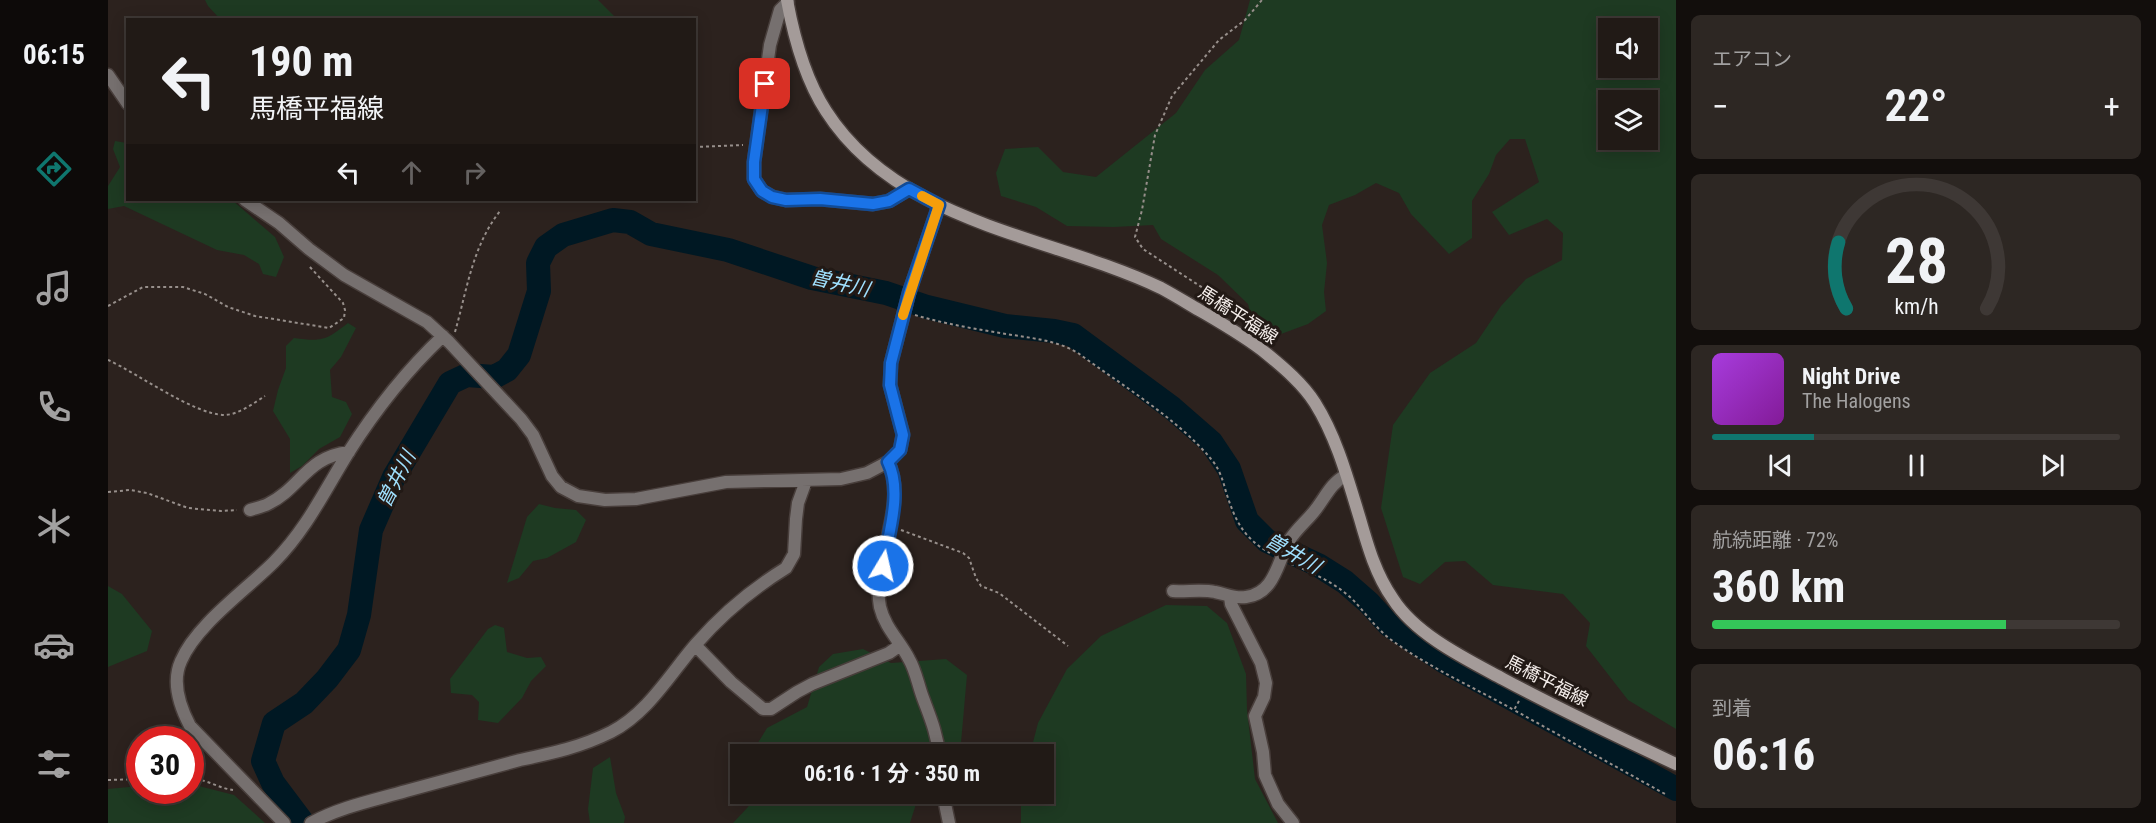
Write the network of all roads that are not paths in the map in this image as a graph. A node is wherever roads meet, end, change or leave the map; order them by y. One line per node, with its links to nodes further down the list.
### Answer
1 (788, 1): 4 (main road, 馬橋平福線); 4 (street)
2 (108, 75): 3 (street)
3 (126, 101)
4 (909, 189): 6 (main road, 馬橋平福線)
5 (246, 201): 7 (street)
6 (939, 205): 9 (street); 10 (main road, 馬橋平福線)
7 (446, 339): 8 (street); 11 (street)
8 (349, 452): 12 (street); 20 (street)
9 (888, 462): 11 (street); 16 (street)
10 (1346, 474): 14 (street); 18 (main road, 馬橋平福線)
11 (806, 481): 15 (street)
12 (250, 510)
13 (1173, 591): 14 (street)
14 (1230, 597): 23 (street)
15 (695, 645): 16 (street); 21 (street)
16 (899, 646): 17 (street)
17 (938, 744)
18 (1676, 764)
19 (945, 804): 22 (street)
20 (284, 823)
21 (311, 823)
22 (949, 823)
23 (1293, 823)

